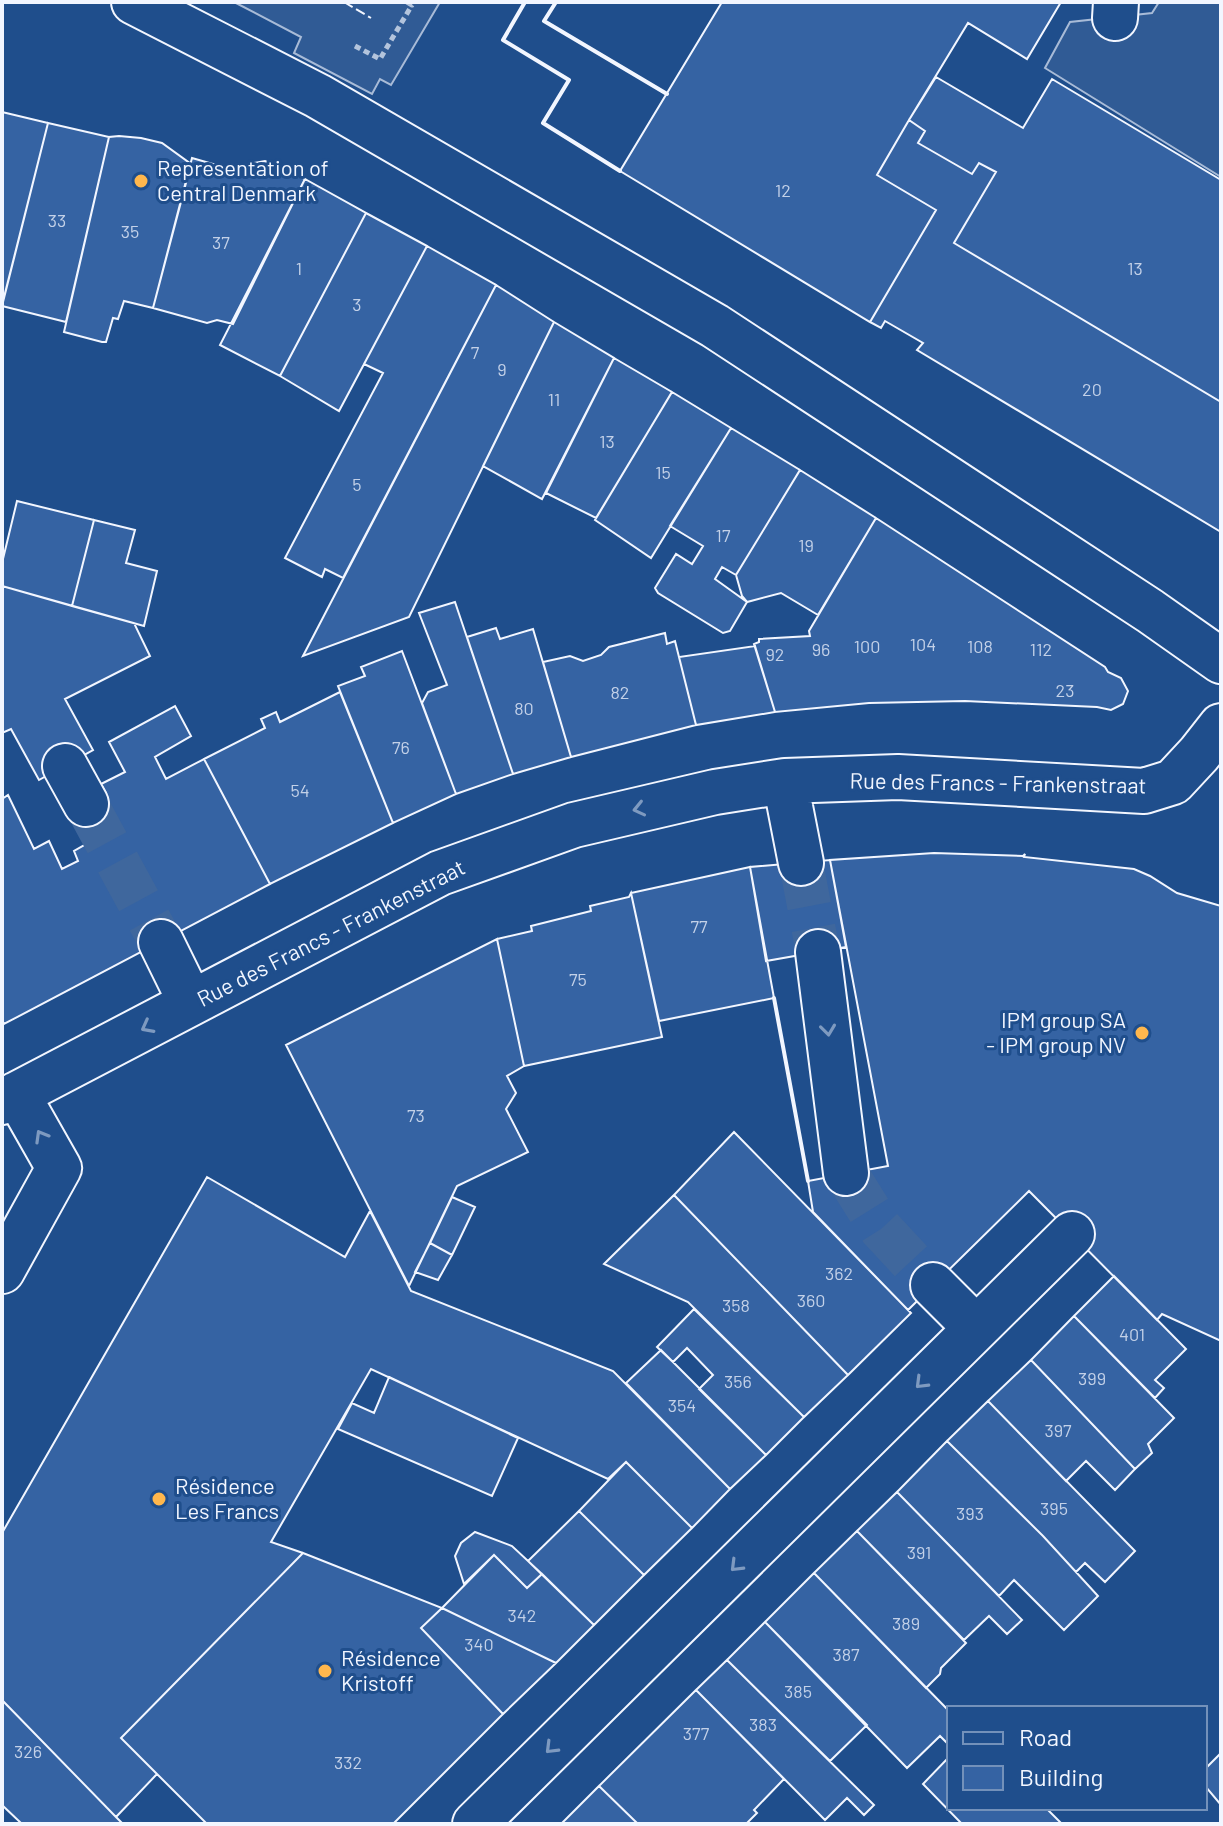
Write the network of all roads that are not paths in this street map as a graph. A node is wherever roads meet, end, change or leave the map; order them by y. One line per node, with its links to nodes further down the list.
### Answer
1 (134, 2): 2 (street)
2 (1221, 661)
3 (1221, 726): 5 (street, Rue des Francs - Frankenstraat)
4 (65, 766): 6 (street)
5 (785, 781): 7 (street); 10 (street, Rue des Francs - Frankenstraat, one-way to 10)
6 (86, 804)
7 (801, 863)
8 (161, 942): 10 (street)
9 (818, 952): 12 (street, one-way to 12)
10 (191, 1003): 11 (street, Rue des Francs - Frankenstraat, one-way to 11)
11 (9, 1098): 14 (street, one-way to 11)
12 (846, 1173)
13 (1072, 1234): 16 (street)
14 (2, 1271)
15 (933, 1285): 16 (street)
16 (976, 1328): 17 (street, one-way to 17)
17 (475, 1824)

